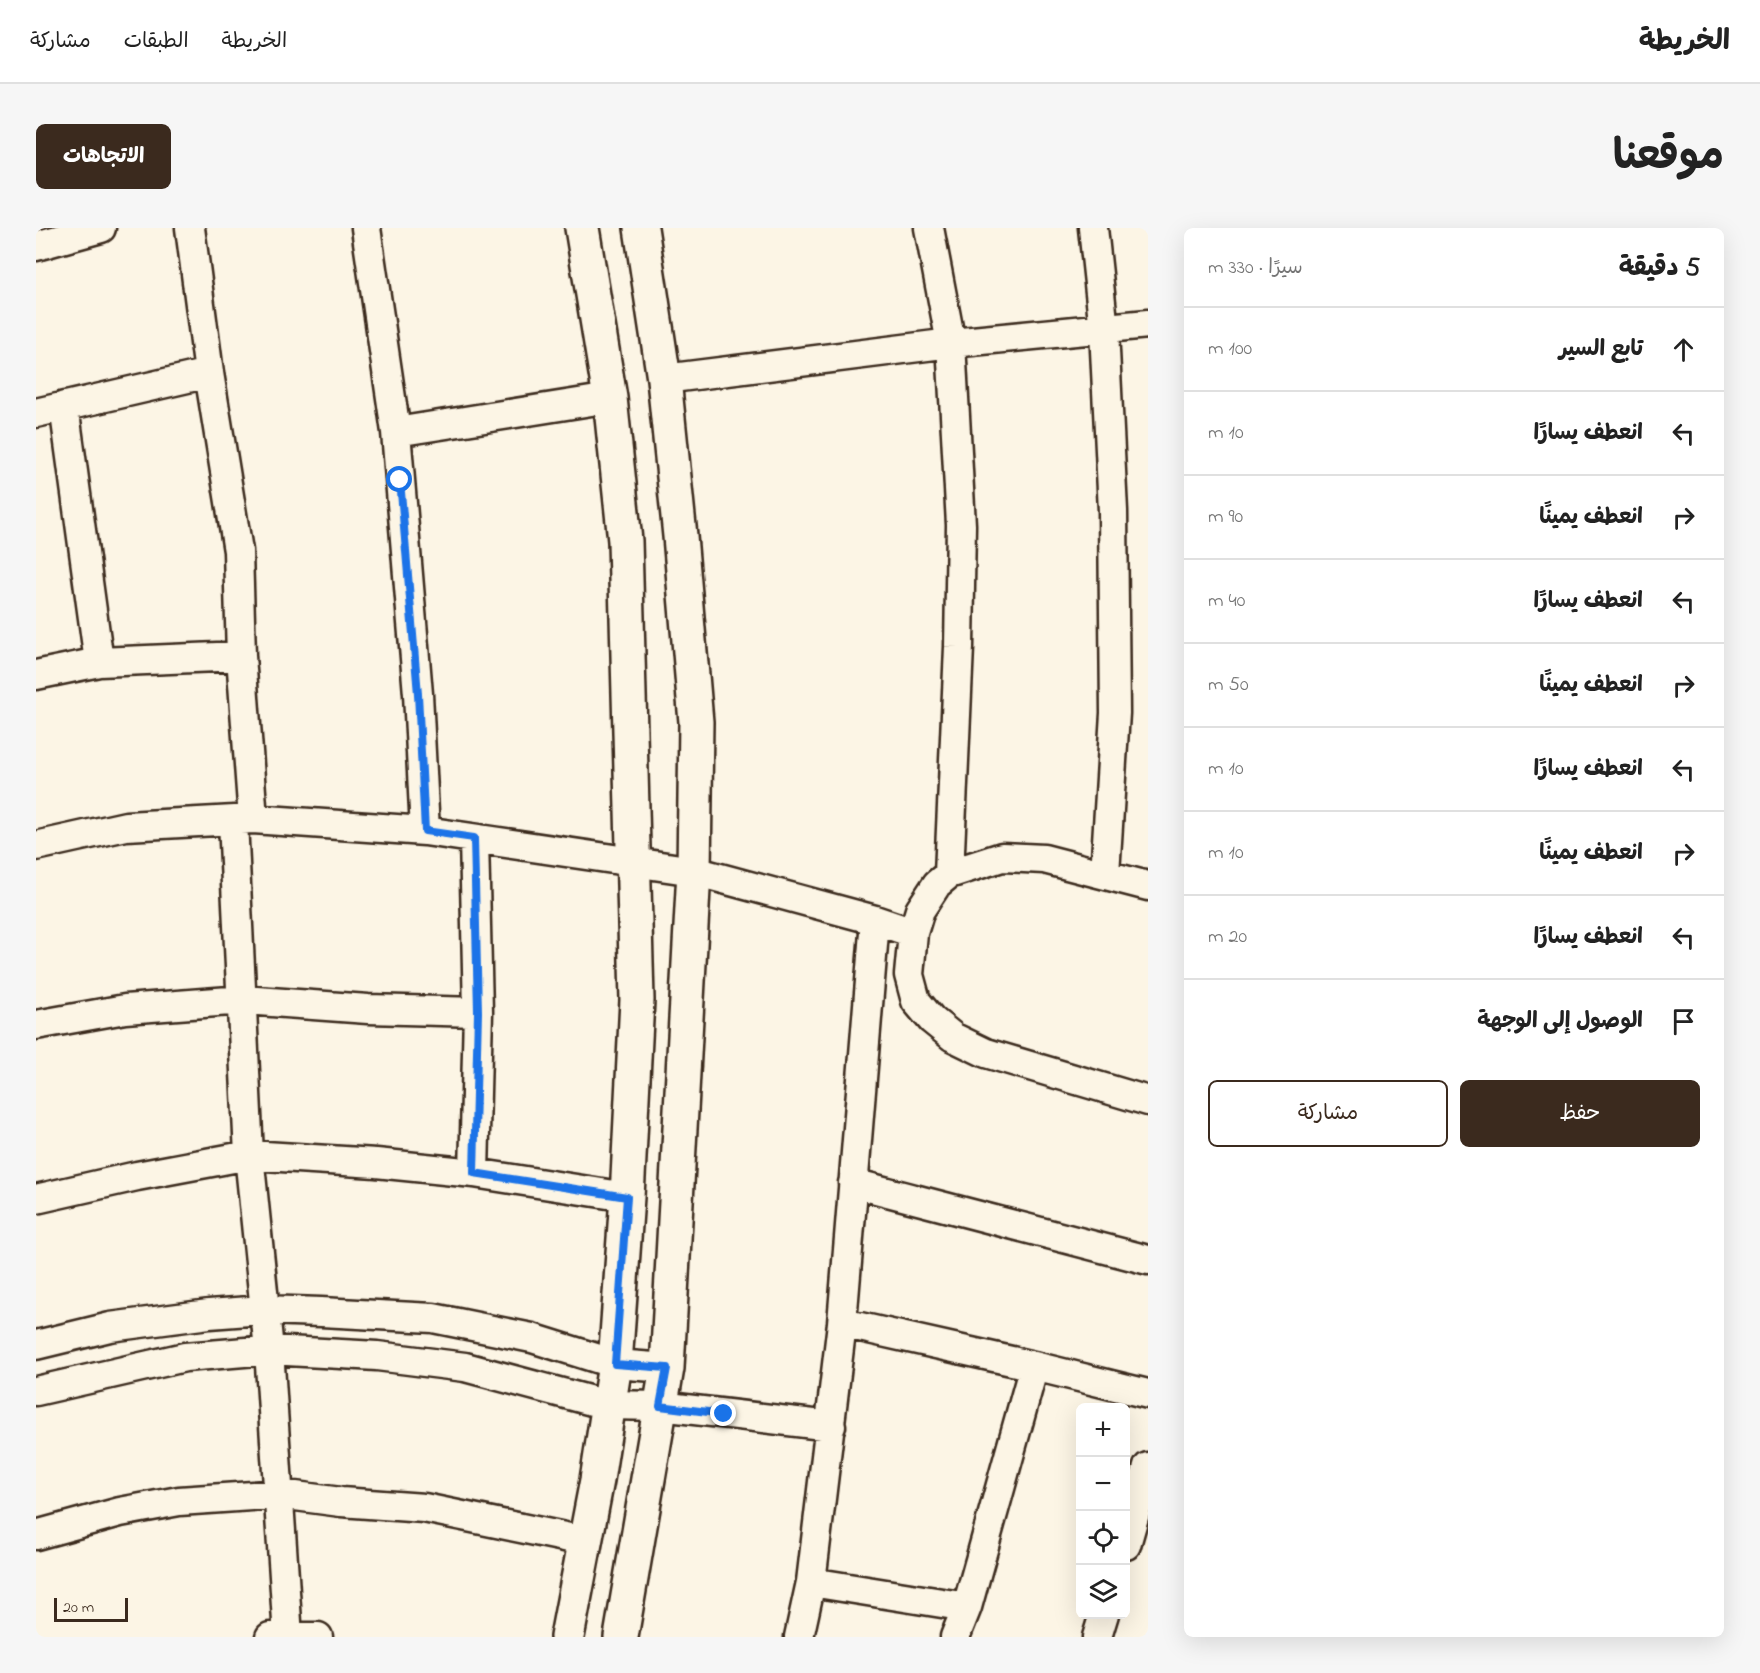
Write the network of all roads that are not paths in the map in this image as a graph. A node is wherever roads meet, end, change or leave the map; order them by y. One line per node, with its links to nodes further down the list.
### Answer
1 (101, 228): 8 (street)
2 (190, 228): 12 (street)
3 (366, 228): 17 (street)
4 (582, 228): 14 (street)
5 (641, 228): 13 (street)
6 (929, 228): 11 (street)
7 (1093, 228): 10 (street)
8 (36, 246)
9 (1148, 324): 10 (street)
10 (1104, 330): 11 (street); 28 (street)
11 (951, 344): 13 (street); 27 (street)
12 (210, 373): 15 (street); 18 (street)
13 (664, 378): 26 (street)
14 (610, 398): 17 (street); 25 (street)
15 (64, 406): 16 (street); 19 (street)
16 (36, 413)
17 (396, 432): 22 (street)
18 (241, 656): 19 (street); 21 (street)
19 (99, 662): 20 (street)
20 (36, 675)
21 (243, 820): 22 (street); 24 (street); 32 (street)
22 (425, 831): 23 (street)
23 (474, 838): 25 (street); 33 (street)
24 (36, 846)
25 (634, 862): 26 (street); 39 (street)
26 (694, 871): 30 (street); 48 (street)
27 (949, 874): 28 (street); 31 (street)
28 (1105, 874): 29 (street)
29 (1148, 886)
30 (875, 920): 31 (street); 38 (street)
31 (913, 933): 35 (street)
32 (243, 1000): 33 (street); 34 (street); 36 (street)
33 (478, 1012): 37 (street)
34 (36, 1025)
35 (1148, 1101)
36 (249, 1155): 37 (street); 40 (street); 42 (street)
37 (474, 1173): 39 (street)
38 (853, 1183): 41 (street); 43 (street)
39 (627, 1197): 46 (street)
40 (36, 1199)
41 (1148, 1260)
42 (264, 1310): 44 (street); 45 (street); 46 (street)
43 (842, 1323): 47 (street); 53 (street)
44 (36, 1345)
45 (269, 1350): 49 (street); 51 (street); 55 (street)
46 (615, 1364): 48 (street); 51 (street)
47 (1034, 1366): 50 (street); 60 (street)
48 (667, 1368): 52 (street)
49 (36, 1391)
50 (1148, 1394)
51 (608, 1405): 52 (street); 58 (street)
52 (660, 1406): 53 (street); 65 (street)
53 (831, 1426): 59 (street)
54 (1148, 1467): 56 (street)
55 (280, 1494): 57 (street); 58 (street); 62 (street)
56 (1130, 1528)
57 (36, 1535)
58 (584, 1541): 64 (street)
59 (811, 1582): 60 (street); 66 (street)
60 (967, 1606): 67 (street)
61 (1102, 1619): 68 (street)
62 (282, 1636): 63 (street)
63 (318, 1637)
64 (567, 1637)
65 (621, 1637)
66 (799, 1637)
67 (955, 1637)
68 (1097, 1637)

